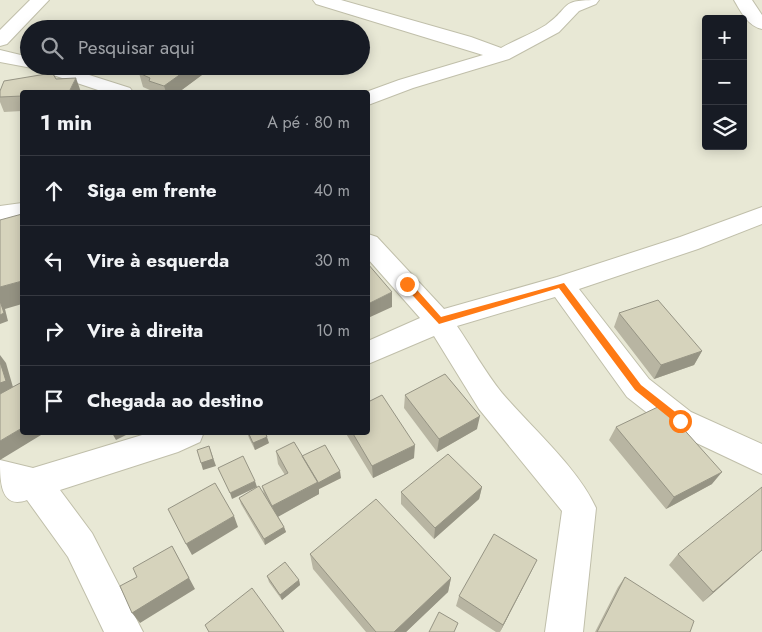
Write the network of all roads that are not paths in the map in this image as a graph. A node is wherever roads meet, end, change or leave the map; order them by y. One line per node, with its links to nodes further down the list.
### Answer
1 (40, 0): 7 (street)
2 (322, 0): 8 (street)
3 (590, 0): 5 (street)
4 (743, 0): 6 (street)
5 (566, 3): 8 (street)
6 (762, 24)
7 (0, 40)
8 (502, 55): 13 (street)
9 (0, 56): 10 (street)
10 (20, 61)
11 (69, 75): 12 (street)
12 (117, 90)
13 (370, 98)
14 (20, 211): 15 (street)
15 (0, 214)
16 (762, 216): 18 (street)
17 (370, 245): 19 (street)
18 (561, 285): 19 (street); 22 (street)
19 (439, 321): 20 (street); 27 (street)
20 (370, 352)
21 (182, 435): 24 (street)
22 (762, 460)
23 (0, 475): 24 (street)
24 (35, 484): 25 (street); 26 (street)
25 (0, 493)
26 (124, 632)
27 (564, 632)

